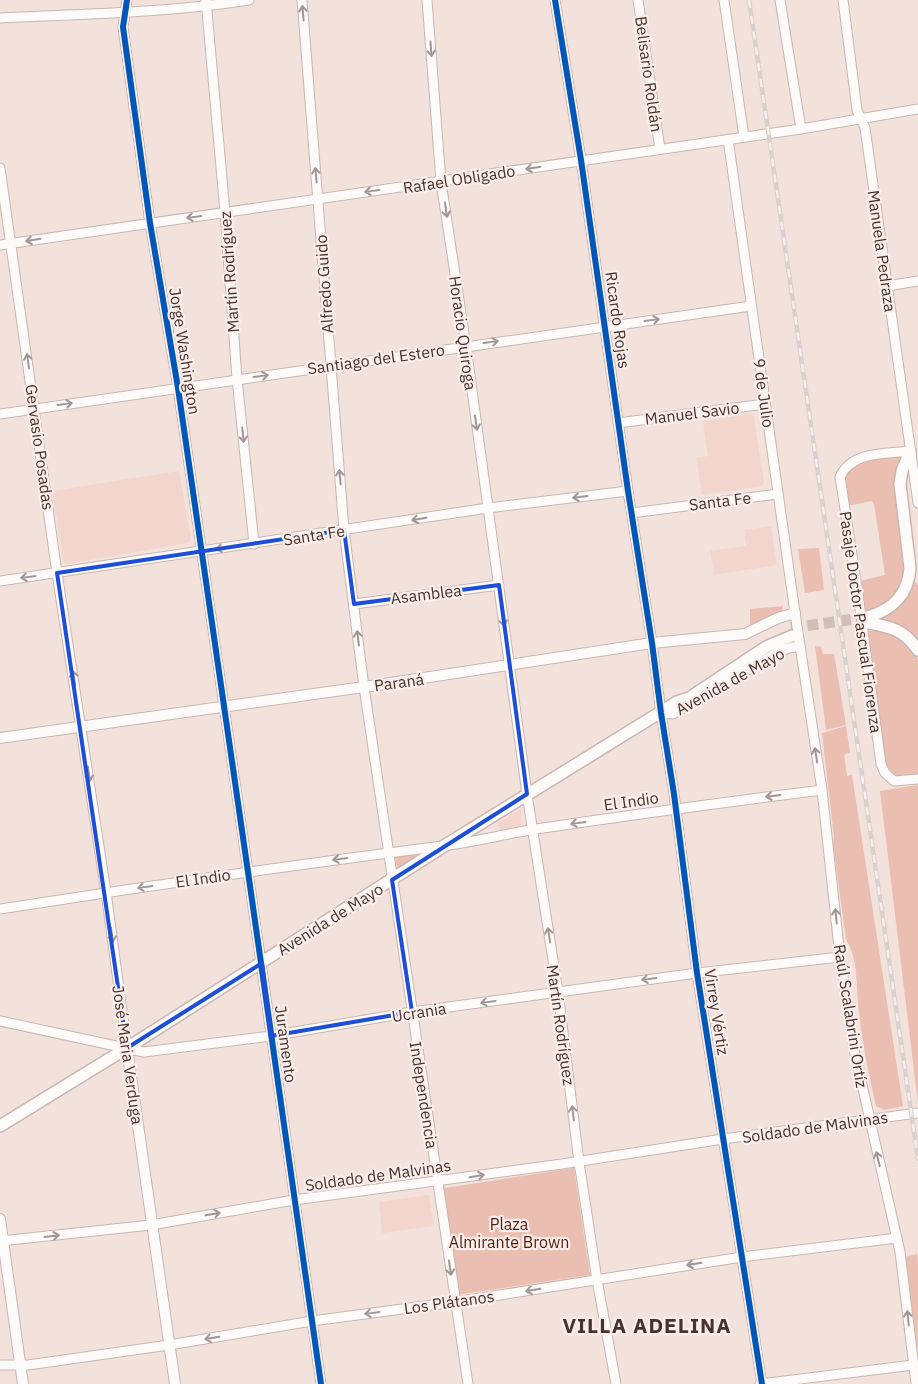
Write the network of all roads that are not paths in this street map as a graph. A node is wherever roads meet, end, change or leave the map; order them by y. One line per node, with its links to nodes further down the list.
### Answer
1 (127, 0): 11 (street, Jorge Washington)
2 (249, 0): 10 (street)
3 (302, 0): 22 (street, Alfredo Guido, one-way to 3)
4 (427, 0): 21 (street, Horacio Quiroga, one-way to 21)
5 (555, 0): 19 (street, Ricardo Rojas)
6 (638, 0): 18 (street, Belisario Roldán)
7 (724, 0): 16 (street)
8 (780, 0): 15 (street)
9 (843, 0): 14 (street, Manuela Pedraza)
10 (206, 3): 11 (street); 23 (street, Martín Rodríguez)
11 (125, 13): 12 (street); 24 (street, Jorge Washington)
12 (0, 18)
13 (918, 109): 14 (street, Rafael Obligado)
14 (860, 118): 15 (street, Rafael Obligado); 28 (street, Manuela Pedraza)
15 (801, 129): 16 (street, Rafael Obligado)
16 (744, 137): 17 (street, Rafael Obligado)
17 (728, 139): 18 (street, Rafael Obligado); 29 (street, 9 de Julio)
18 (660, 149): 19 (street, Rafael Obligado)
19 (581, 160): 21 (street, Rafael Obligado, one-way to 21); 30 (street, Ricardo Rojas)
20 (0, 168): 25 (street, Gervasio Posadas)
21 (441, 182): 22 (street, Rafael Obligado, one-way to 22); 31 (street, Horacio Quiroga, one-way to 31)
22 (318, 199): 23 (street, Rafael Obligado); 32 (street, Alfredo Guido)
23 (225, 212): 24 (street, Rafael Obligado, one-way to 24); 33 (street, Martín Rodríguez)
24 (150, 223): 25 (street, Rafael Obligado, one-way to 25); 34 (street, Jorge Washington)
25 (11, 244): 26 (street, Rafael Obligado); 36 (street, Gervasio Posadas, one-way to 25)
26 (0, 245)
27 (918, 281): 28 (street)
28 (887, 286): 39 (street, Manuela Pedraza)
29 (751, 306): 30 (street, Santiago del Estero, one-way to 29); 35 (street, 9 de Julio)
30 (605, 326): 31 (street, Santiago del Estero, one-way to 30); 38 (street, Ricardo Rojas)
31 (466, 346): 32 (street, Santiago del Estero); 43 (street, Horacio Quiroga, one-way to 43)
32 (330, 366): 33 (street, Santiago del Estero, one-way to 32); 45 (street, Alfredo Guido, one-way to 32)
33 (237, 379): 34 (street, Santiago del Estero); 46 (street, Martín Rodríguez, one-way to 46)
34 (178, 388): 36 (street, Santiago del Estero, one-way to 34); 47 (street, Jorge Washington)
35 (765, 404): 38 (street, Manuel Savio); 41 (street, 9 de Julio)
36 (34, 408): 37 (street, Santiago del Estero); 48 (street, Gervasio Posadas)
37 (0, 414)
38 (618, 423): 40 (street, Ricardo Rojas)
39 (914, 450): 42 (street, Manuela Pedraza); 56 (main road); 63 (street, Pasaje Doctor Pascual Fiorenza)
40 (628, 490): 43 (street, Santa Fe, one-way to 43); 44 (street, Ricardo Rojas)
41 (778, 494): 44 (street, Santa Fe); 52 (street, 9 de Julio)
42 (918, 503)
43 (488, 508): 45 (street, Santa Fe, one-way to 45); 50 (street, Horacio Quiroga)
44 (632, 513): 54 (street, Ricardo Rojas)
45 (344, 530): 46 (street, Santa Fe); 51 (street, Alfredo Guido)
46 (254, 544): 47 (street, Santa Fe, one-way to 47)
47 (201, 552): 48 (street, Santa Fe); 59 (street, Jorge Washington)
48 (57, 573): 49 (street, Santa Fe, one-way to 49); 61 (street, Gervasio Posadas, one-way to 48)
49 (0, 581)
50 (499, 585): 51 (street, Asamblea); 57 (street, Horacio Quiroga, one-way to 57)
51 (354, 604): 58 (street, Alfredo Guido, one-way to 51)
52 (795, 613): 54 (street, Paraná); 55 (street, 9 de Julio)
53 (791, 632): 60 (main road, Avenida de Mayo)
54 (652, 643): 57 (street, Paraná); 60 (street, Virrey Vértiz)
55 (800, 646): 60 (street, Avenida de Mayo); 64 (street, Raúl Scalabrini Ortíz, one-way to 55)
56 (918, 650)
57 (509, 666): 58 (street, Paraná); 65 (street, Martín Rodríguez)
58 (364, 687): 59 (street, Paraná); 69 (street, Independencia)
59 (223, 707): 61 (street, Paraná); 70 (street, Juramento)
60 (660, 713): 65 (main road, Avenida de Mayo); 66 (street, Virrey Vértiz)
61 (82, 726): 62 (street, Paraná); 72 (street, José Maria Verduga, one-way to 72)
62 (0, 738)
63 (918, 779)
64 (822, 790): 66 (street, El Indio, one-way to 66); 74 (street, Raúl Scalabrini Ortíz, one-way to 64)
65 (527, 794): 67 (street, Martín Rodríguez); 68 (main road, Avenida de Mayo)
66 (676, 808): 67 (street, El Indio, one-way to 67); 76 (street, Virrey Vértiz)
67 (533, 830): 68 (street, El Indio); 77 (street, Martín Rodríguez, one-way to 67)
68 (444, 846): 69 (street, El Indio); 71 (main road, Avenida de Mayo)
69 (388, 852): 70 (street, El Indio, one-way to 70); 71 (street, Independencia)
70 (248, 872): 72 (street, El Indio, one-way to 72); 75 (street, Juramento)
71 (392, 880): 75 (main road, Avenida de Mayo); 78 (street, Independencia)
72 (106, 892): 73 (street, El Indio); 81 (street, José Maria Verduga, one-way to 81)
73 (0, 910)
74 (840, 956): 76 (street, Ucrania); 83 (street, Raúl Scalabrini Ortíz)
75 (262, 963): 80 (street, Juramento); 81 (main road, Avenida de Mayo)
76 (697, 973): 77 (street, Ucrania, one-way to 77); 85 (street, Virrey Vértiz)
77 (558, 992): 78 (street, Ucrania, one-way to 78); 86 (street, Martín Rodríguez, one-way to 77)
78 (412, 1012): 80 (street, Ucrania); 87 (street, Independencia)
79 (0, 1021): 81 (street, Ucrania)
80 (271, 1036): 81 (street, Ucrania); 88 (street, Juramento)
81 (127, 1048): 84 (main road, Avenida de Mayo); 90 (street, José Maria Verduga)
82 (918, 1112): 83 (street, Soldado de Malvinas)
83 (869, 1119): 85 (street, Soldado de Malvinas); 91 (street, Raúl Scalabrini Ortíz, one-way to 83)
84 (0, 1126)
85 (723, 1139): 86 (street, Soldado de Malvinas); 93 (street, Virrey Vértiz)
86 (579, 1162): 87 (street, Soldado de Malvinas, one-way to 86); 94 (street, Martín Rodríguez)
87 (438, 1182): 88 (street, Soldado de Malvinas); 95 (street, Independencia, one-way to 95)
88 (294, 1200): 90 (street, Soldado de Malvinas, one-way to 88); 96 (street, Juramento)
89 (0, 1219): 92 (street)
90 (151, 1225): 92 (street, Soldado de Malvinas, one-way to 90); 97 (street, José Maria Verduga)
91 (897, 1238): 93 (street, Los Plátanos); 100 (street, Raúl Scalabrini Ortíz, one-way to 91)
92 (1, 1243): 99 (street)
93 (742, 1257): 94 (street, Los Plátanos, one-way to 94); 106 (street, Virrey Vértiz)
94 (597, 1280): 95 (street, Los Plátanos, one-way to 95); 105 (street, Martín Rodríguez)
95 (455, 1302): 96 (street, Los Plátanos, one-way to 96); 104 (street, Independencia)
96 (312, 1321): 97 (street, Los Plátanos, one-way to 97); 103 (street, Juramento)
97 (169, 1346): 99 (street, Los Plátanos); 102 (street, José Maria Verduga)
98 (0, 1365): 99 (street, Los Plátanos)
99 (20, 1365): 101 (street)
100 (913, 1365): 106 (street); 107 (street, Raúl Scalabrini Ortíz)
101 (23, 1384)
102 (175, 1384)
103 (321, 1384)
104 (468, 1384)
105 (616, 1384)
106 (761, 1384)
107 (916, 1384)

